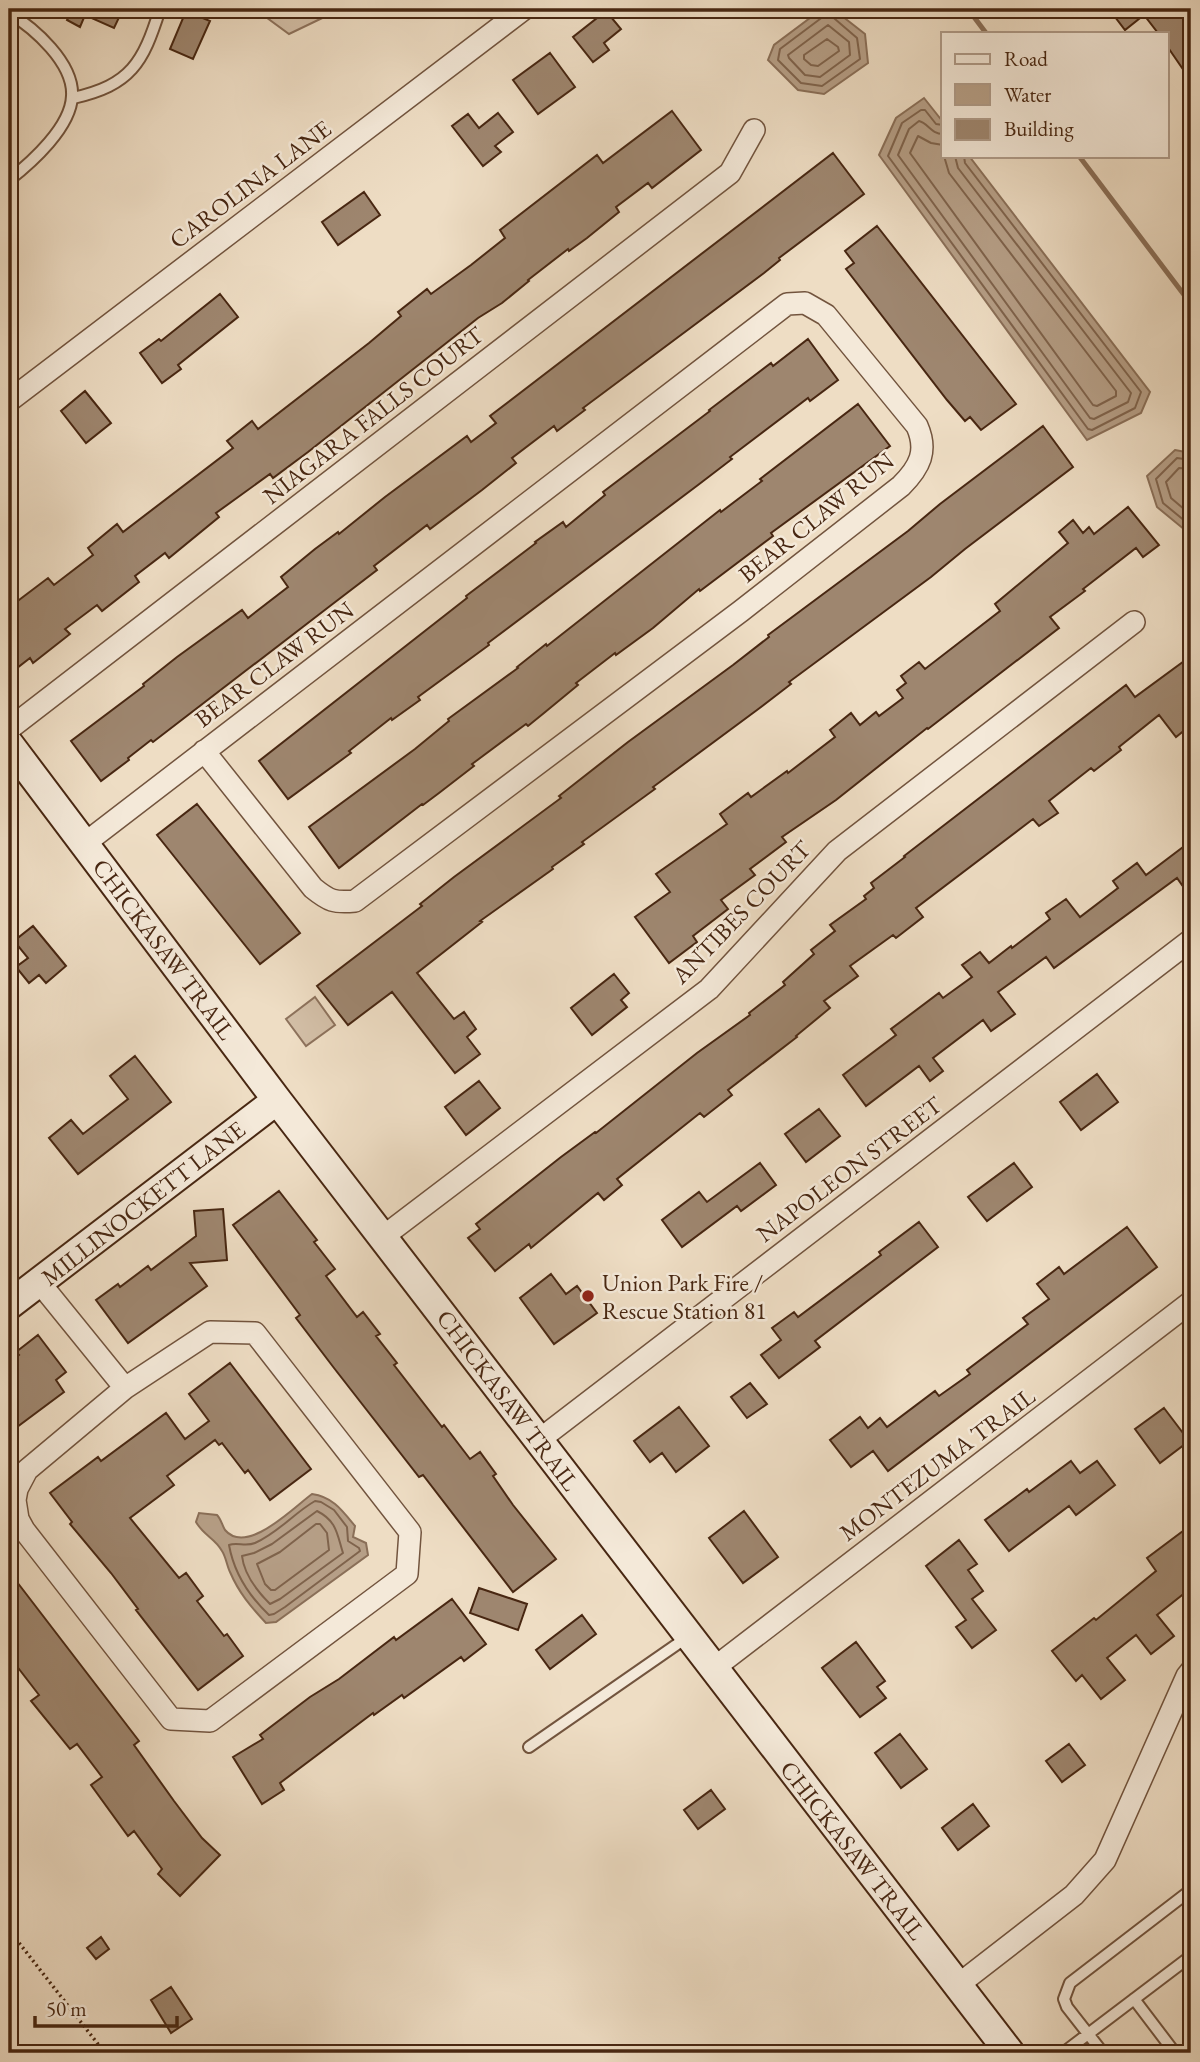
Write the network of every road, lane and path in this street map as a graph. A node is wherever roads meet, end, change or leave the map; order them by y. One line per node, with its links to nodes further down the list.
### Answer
1 (160, 9): 4 (lane)
2 (524, 9): 7 (street, CAROLINA LANE)
3 (9, 13): 4 (lane)
4 (73, 98): 6 (lane)
5 (754, 130): 9 (street, NIAGARA FALLS COURT)
6 (9, 180)
7 (9, 401)
8 (1134, 622): 15 (street, ANTIBES COURT)
9 (9, 729)
10 (9, 744): 12 (street, CHICKASAW TRAIL)
11 (204, 751): 11 (street, BEAR CLAW RUN); 12 (street, BEAR CLAW RUN)
12 (84, 844): 14 (street, CHICKASAW TRAIL)
13 (1191, 940): 20 (street, NAPOLEON STREET)
14 (277, 1100): 15 (street, CHICKASAW TRAIL); 16 (street, MILLINOCKETT LANE)
15 (384, 1236): 20 (street, CHICKASAW TRAIL)
16 (39, 1282): 18 (street, MILLINOCKETT LANE); 19 (street)
17 (1191, 1302): 22 (street, MONTEZUMA TRAIL)
18 (9, 1306)
19 (125, 1388): 19 (street)
20 (539, 1440): 21 (street, CHICKASAW TRAIL)
21 (689, 1636): 22 (street, CHICKASAW TRAIL); 24 (lane)
22 (714, 1668): 28 (street, CHICKASAW TRAIL)
23 (1191, 1671): 28 (street)
24 (529, 1747)
25 (1191, 1890): 30 (lane)
26 (9, 1930): 31 (path)
27 (1191, 1956): 29 (lane)
28 (958, 1985): 32 (street, CHICKASAW TRAIL)
29 (1134, 1999): 30 (lane); 35 (lane)
30 (1088, 2034): 33 (lane); 34 (lane)
31 (105, 2053)
32 (1010, 2053)
33 (1063, 2053)
34 (1103, 2053)
35 (1175, 2053)

